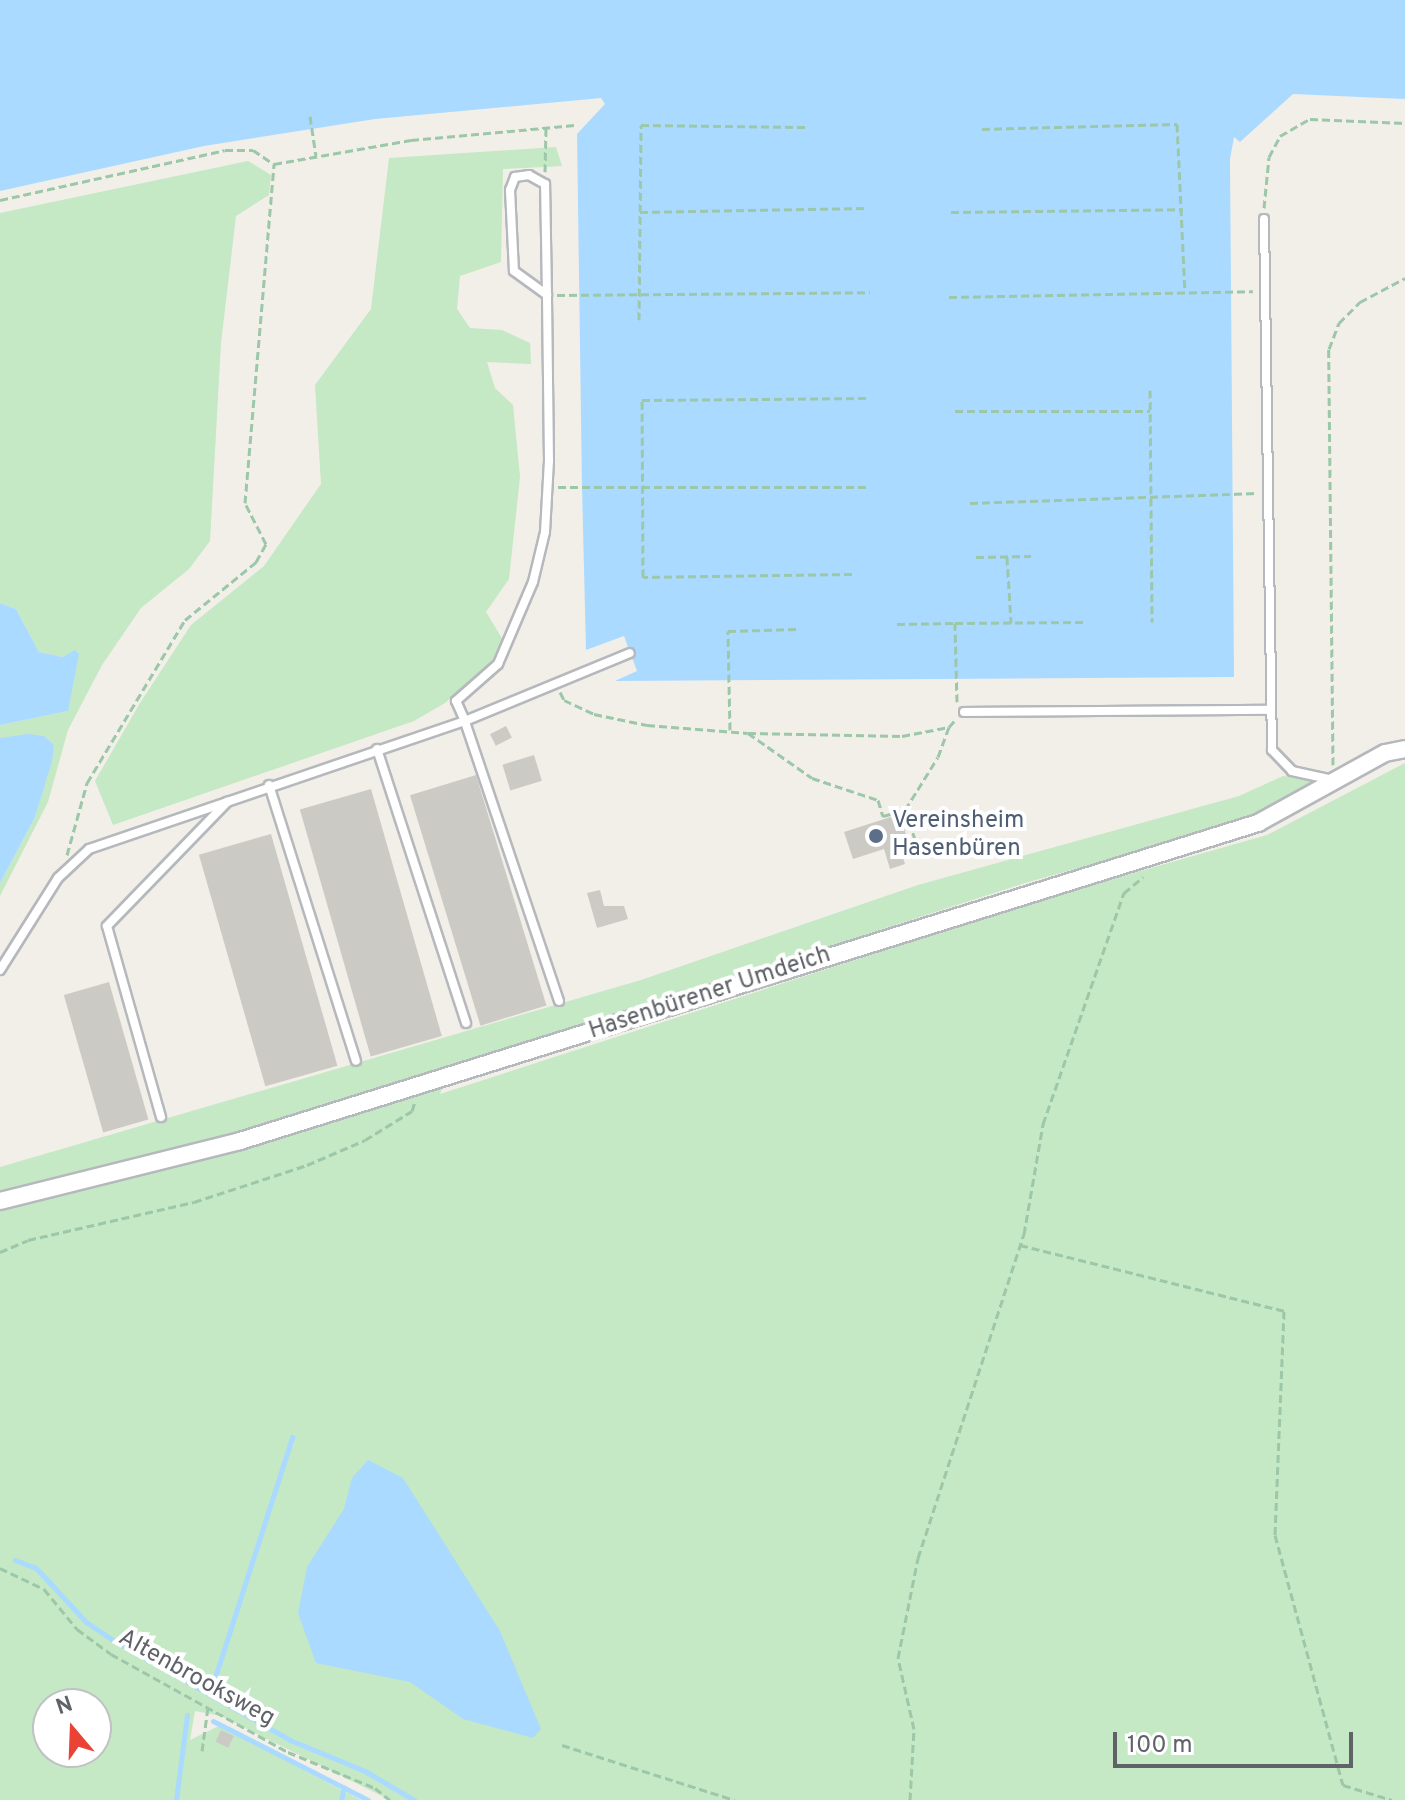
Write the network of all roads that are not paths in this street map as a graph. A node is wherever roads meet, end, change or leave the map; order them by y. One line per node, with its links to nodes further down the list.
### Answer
1 (1264, 219): 4 (lane)
2 (547, 295): 2 (lane); 6 (lane)
3 (630, 653): 6 (lane)
4 (1270, 710): 5 (lane); 9 (lane)
5 (960, 715)
6 (465, 721): 7 (lane); 13 (lane)
7 (377, 749): 10 (lane); 14 (lane)
8 (1405, 749): 9 (street, Hasenbürener Umdeich)
9 (1334, 781): 17 (street, Hasenbürener Umdeich)
10 (269, 785): 11 (lane); 15 (lane)
11 (230, 799): 12 (lane); 16 (lane)
12 (0, 970)
13 (559, 1001)
14 (466, 1023)
15 (356, 1061)
16 (161, 1117)
17 (0, 1201)

